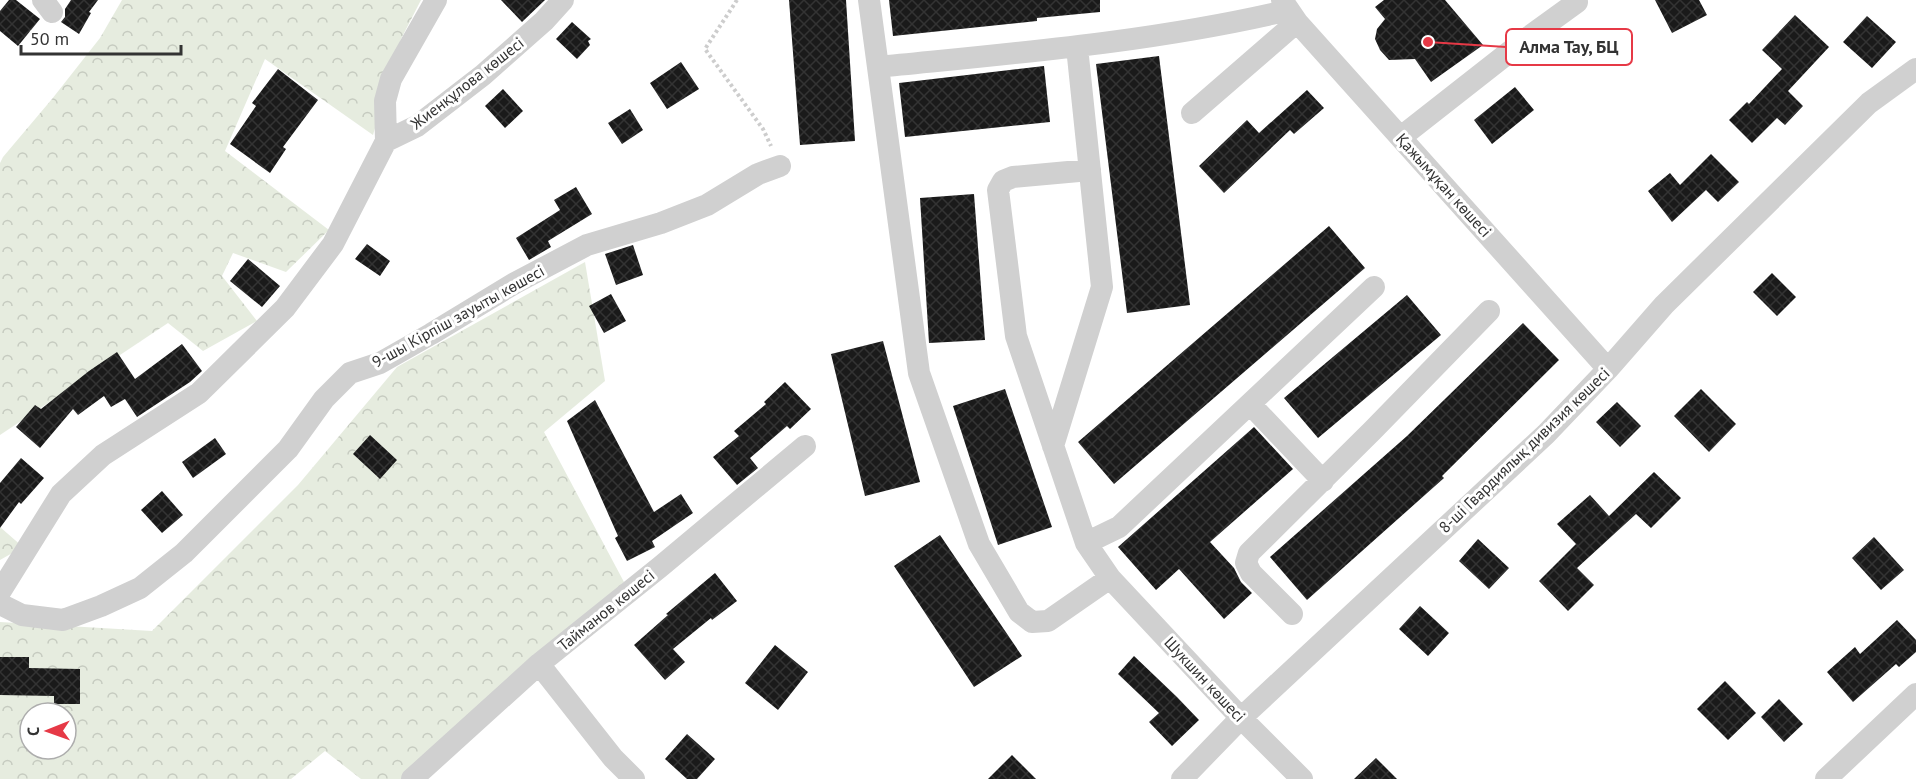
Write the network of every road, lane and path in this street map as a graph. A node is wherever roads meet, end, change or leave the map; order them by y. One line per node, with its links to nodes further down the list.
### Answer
1 (436, 0): 12 (street)
2 (563, 0): 12 (street, Жиенқұлова көшесі)
3 (737, 0): 13 (path)
4 (869, 0): 8 (street)
5 (1577, 2): 11 (street)
6 (1289, 11): 7 (street); 10 (street); 11 (street, Қажымұқан көшесі)
7 (1077, 47): 8 (street); 14 (street)
8 (878, 67): 23 (street)
9 (1916, 69): 17 (street, 8-ші Гвардиялық дивизия көшесі)
10 (1192, 113)
11 (1401, 137): 17 (street, Қажымұқан көшесі)
12 (386, 141): 24 (street)
13 (780, 166): 25 (street, 9-шы Кірпіш зауыты көшесі)
14 (1090, 170): 20 (street); 20 (street, Шукшин көшесі)
15 (1374, 287): 18 (street)
16 (1489, 311): 21 (street)
17 (1608, 369): 29 (street, 8-ші Гвардиялық дивизия көшесі)
18 (1250, 404): 21 (street); 22 (street)
19 (805, 446): 27 (street, Тайманов көшесі)
20 (1053, 446): 22 (street, Шукшин көшесі)
21 (1323, 481): 26 (street)
22 (1086, 543): 23 (street, Шукшин көшесі)
23 (1110, 578): 29 (street, Шукшин көшесі)
24 (0, 592)
25 (0, 604)
26 (1292, 614)
27 (539, 664): 30 (street, Тайманов көшесі); 31 (street)
28 (1916, 694): 34 (street)
29 (1241, 718): 32 (street, 8-ші Гвардиялық дивизия көшесі); 33 (street, Шукшин көшесі)
30 (412, 779)
31 (634, 779)
32 (1182, 779)
33 (1302, 779)
34 (1826, 779)

